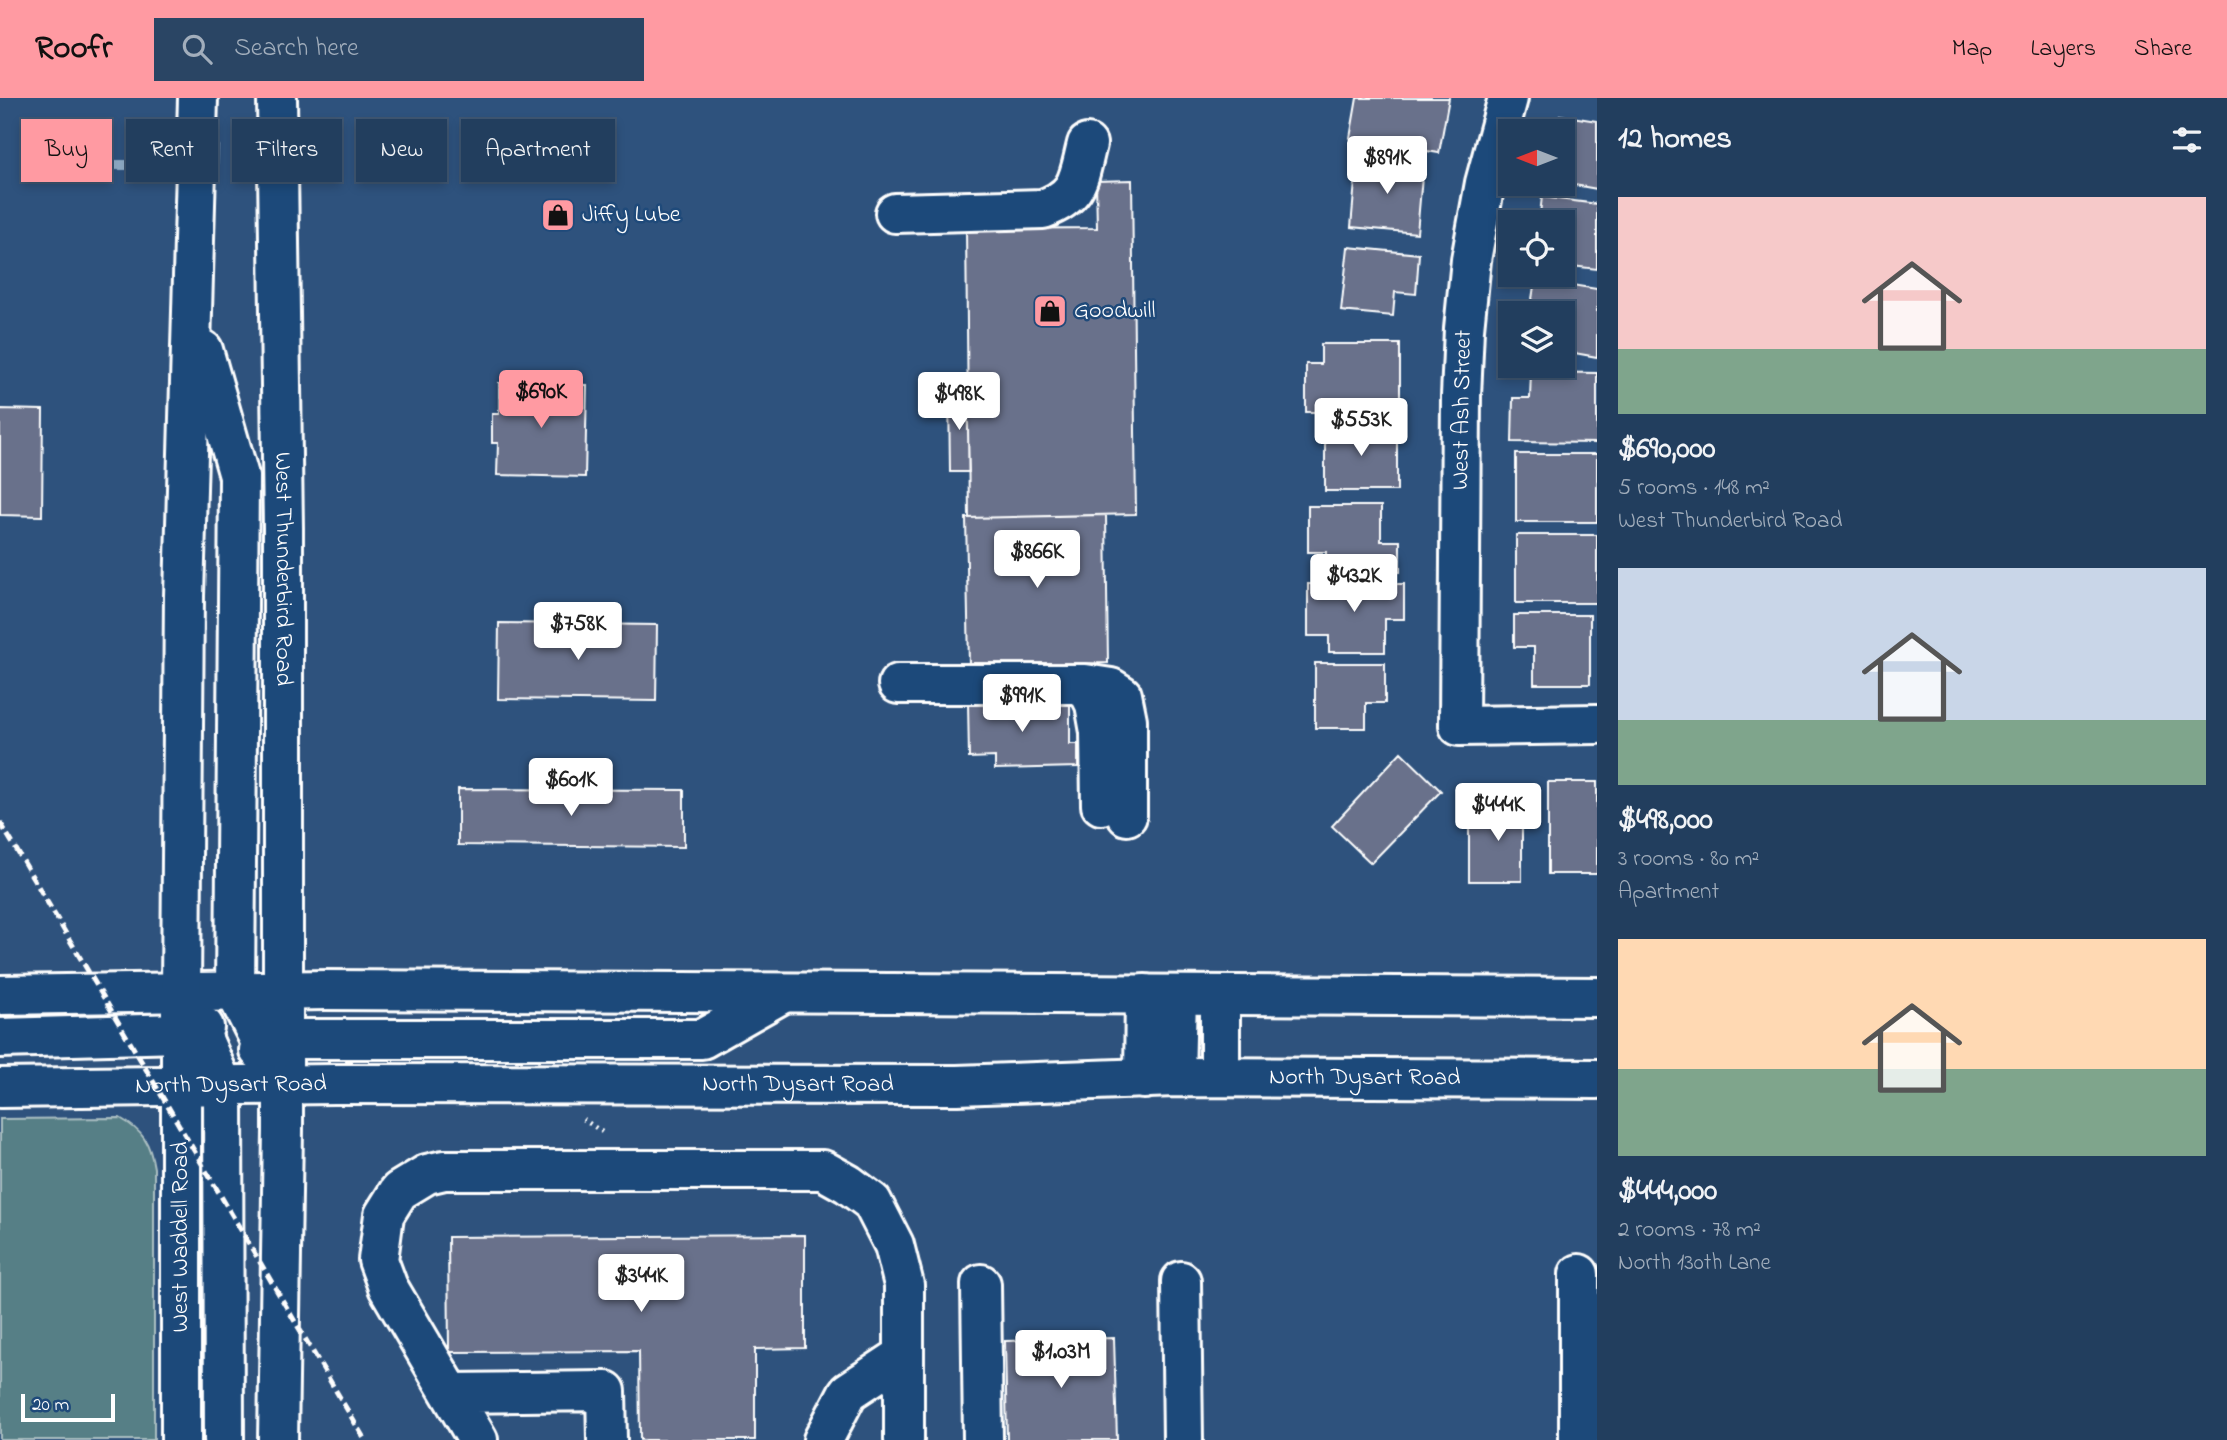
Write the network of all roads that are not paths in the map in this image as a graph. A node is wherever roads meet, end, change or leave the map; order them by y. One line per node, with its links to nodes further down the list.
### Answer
1 (198, 98): 6 (main road)
2 (277, 98): 10 (main road, West Thunderbird Road)
3 (1508, 98): 8 (main road, West Ash Street)
4 (1087, 144): 5 (main road)
5 (895, 213)
6 (192, 315): 11 (main road); 17 (main road)
7 (898, 684): 9 (main road)
8 (1597, 724)
9 (1114, 816)
10 (281, 990): 12 (main road); 17 (main road); 20 (main road, West Thunderbird Road)
11 (181, 991): 13 (main road); 17 (main road); 18 (main road)
12 (784, 992): 14 (main road); 20 (main road)
13 (0, 995)
14 (1161, 995): 15 (main road); 23 (main road)
15 (1220, 995): 16 (main road); 22 (main road)
16 (1597, 997)
17 (240, 1000): 18 (main road); 20 (main road)
18 (190, 1031): 19 (main road); 21 (main road); 26 (main road, West Waddell Road)
19 (0, 1038)
20 (273, 1043): 21 (main road); 25 (main road)
21 (219, 1077): 25 (main road, North Dysart Road); 26 (main road, North Dysart Road); 34 (main road)
22 (1220, 1077): 23 (main road, North Dysart Road); 24 (main road, North Dysart Road)
23 (1160, 1078): 25 (main road, North Dysart Road)
24 (1597, 1079)
25 (282, 1085): 35 (main road)
26 (181, 1086): 27 (main road, North Dysart Road); 33 (main road, West Waddell Road)
27 (0, 1088)
28 (1579, 1274): 42 (main road)
29 (1181, 1281): 41 (main road)
30 (981, 1284): 40 (main road)
31 (904, 1355): 32 (main road); 38 (main road); 39 (main road)
32 (451, 1393): 36 (main road); 37 (main road)
33 (181, 1440)
34 (224, 1440)
35 (278, 1440)
36 (478, 1440)
37 (607, 1440)
38 (823, 1440)
39 (904, 1440)
40 (983, 1440)
41 (1183, 1440)
42 (1579, 1440)

